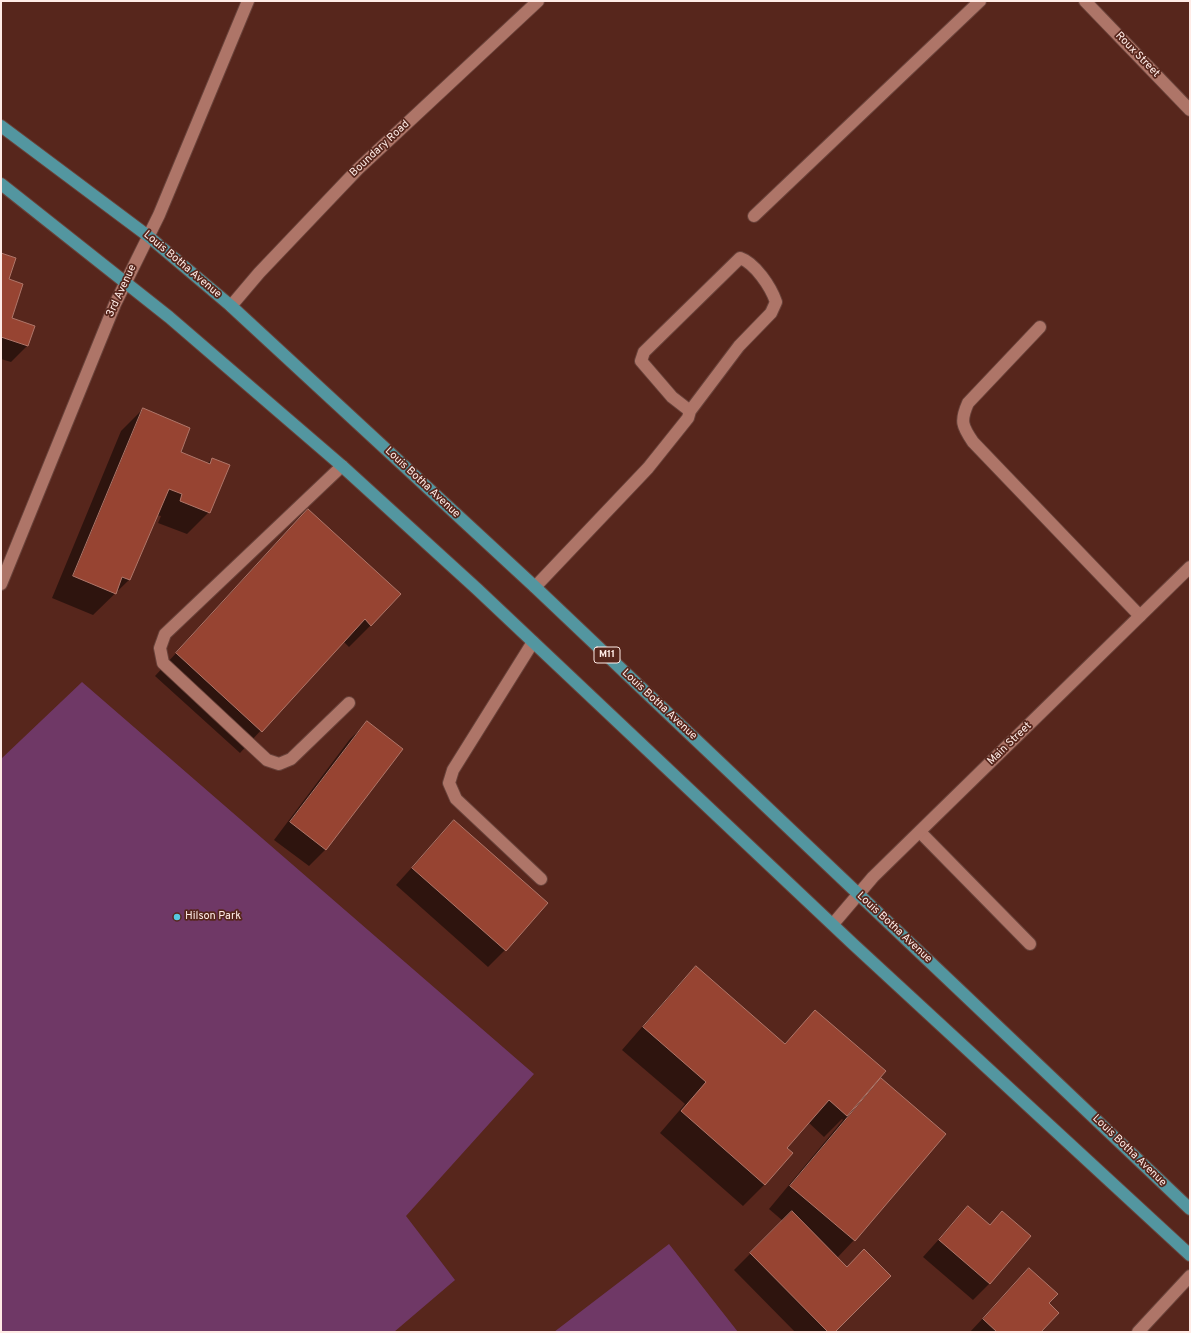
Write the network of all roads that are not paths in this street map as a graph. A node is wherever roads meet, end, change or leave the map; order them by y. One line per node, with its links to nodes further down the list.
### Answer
1 (248, 1): 9 (street, 3rd Avenue)
2 (538, 1): 11 (street, Boundary Road)
3 (980, 1): 8 (street)
4 (1085, 1): 5 (street, Roux Street)
5 (1190, 110)
6 (1, 126): 9 (main road, Louis Botha Avenue / M11)
7 (1, 184): 10 (main road)
8 (754, 216)
9 (148, 236): 10 (street, 3rd Avenue); 11 (main road, Louis Botha Avenue / M11)
10 (125, 283): 14 (main road); 16 (street, 3rd Avenue)
11 (231, 306): 17 (main road, Louis Botha Avenue / M11)
12 (1040, 326): 18 (street)
13 (690, 411): 13 (street); 17 (street)
14 (342, 466): 19 (main road); 20 (street)
15 (1190, 567): 18 (street, Main Street)
16 (1, 584)
17 (535, 587): 23 (main road, Louis Botha Avenue / M11)
18 (1140, 616): 21 (street, Main Street)
19 (533, 642): 22 (street); 24 (main road)
20 (349, 703)
21 (920, 832): 23 (street, Main Street); 25 (street)
22 (540, 879)
23 (858, 894): 24 (street, Main Street); 26 (main road, Louis Botha Avenue / M11)
24 (833, 924): 27 (main road)
25 (1030, 944)
26 (1190, 1209)
27 (1190, 1255)
28 (1190, 1276): 29 (street)
29 (1138, 1332)

